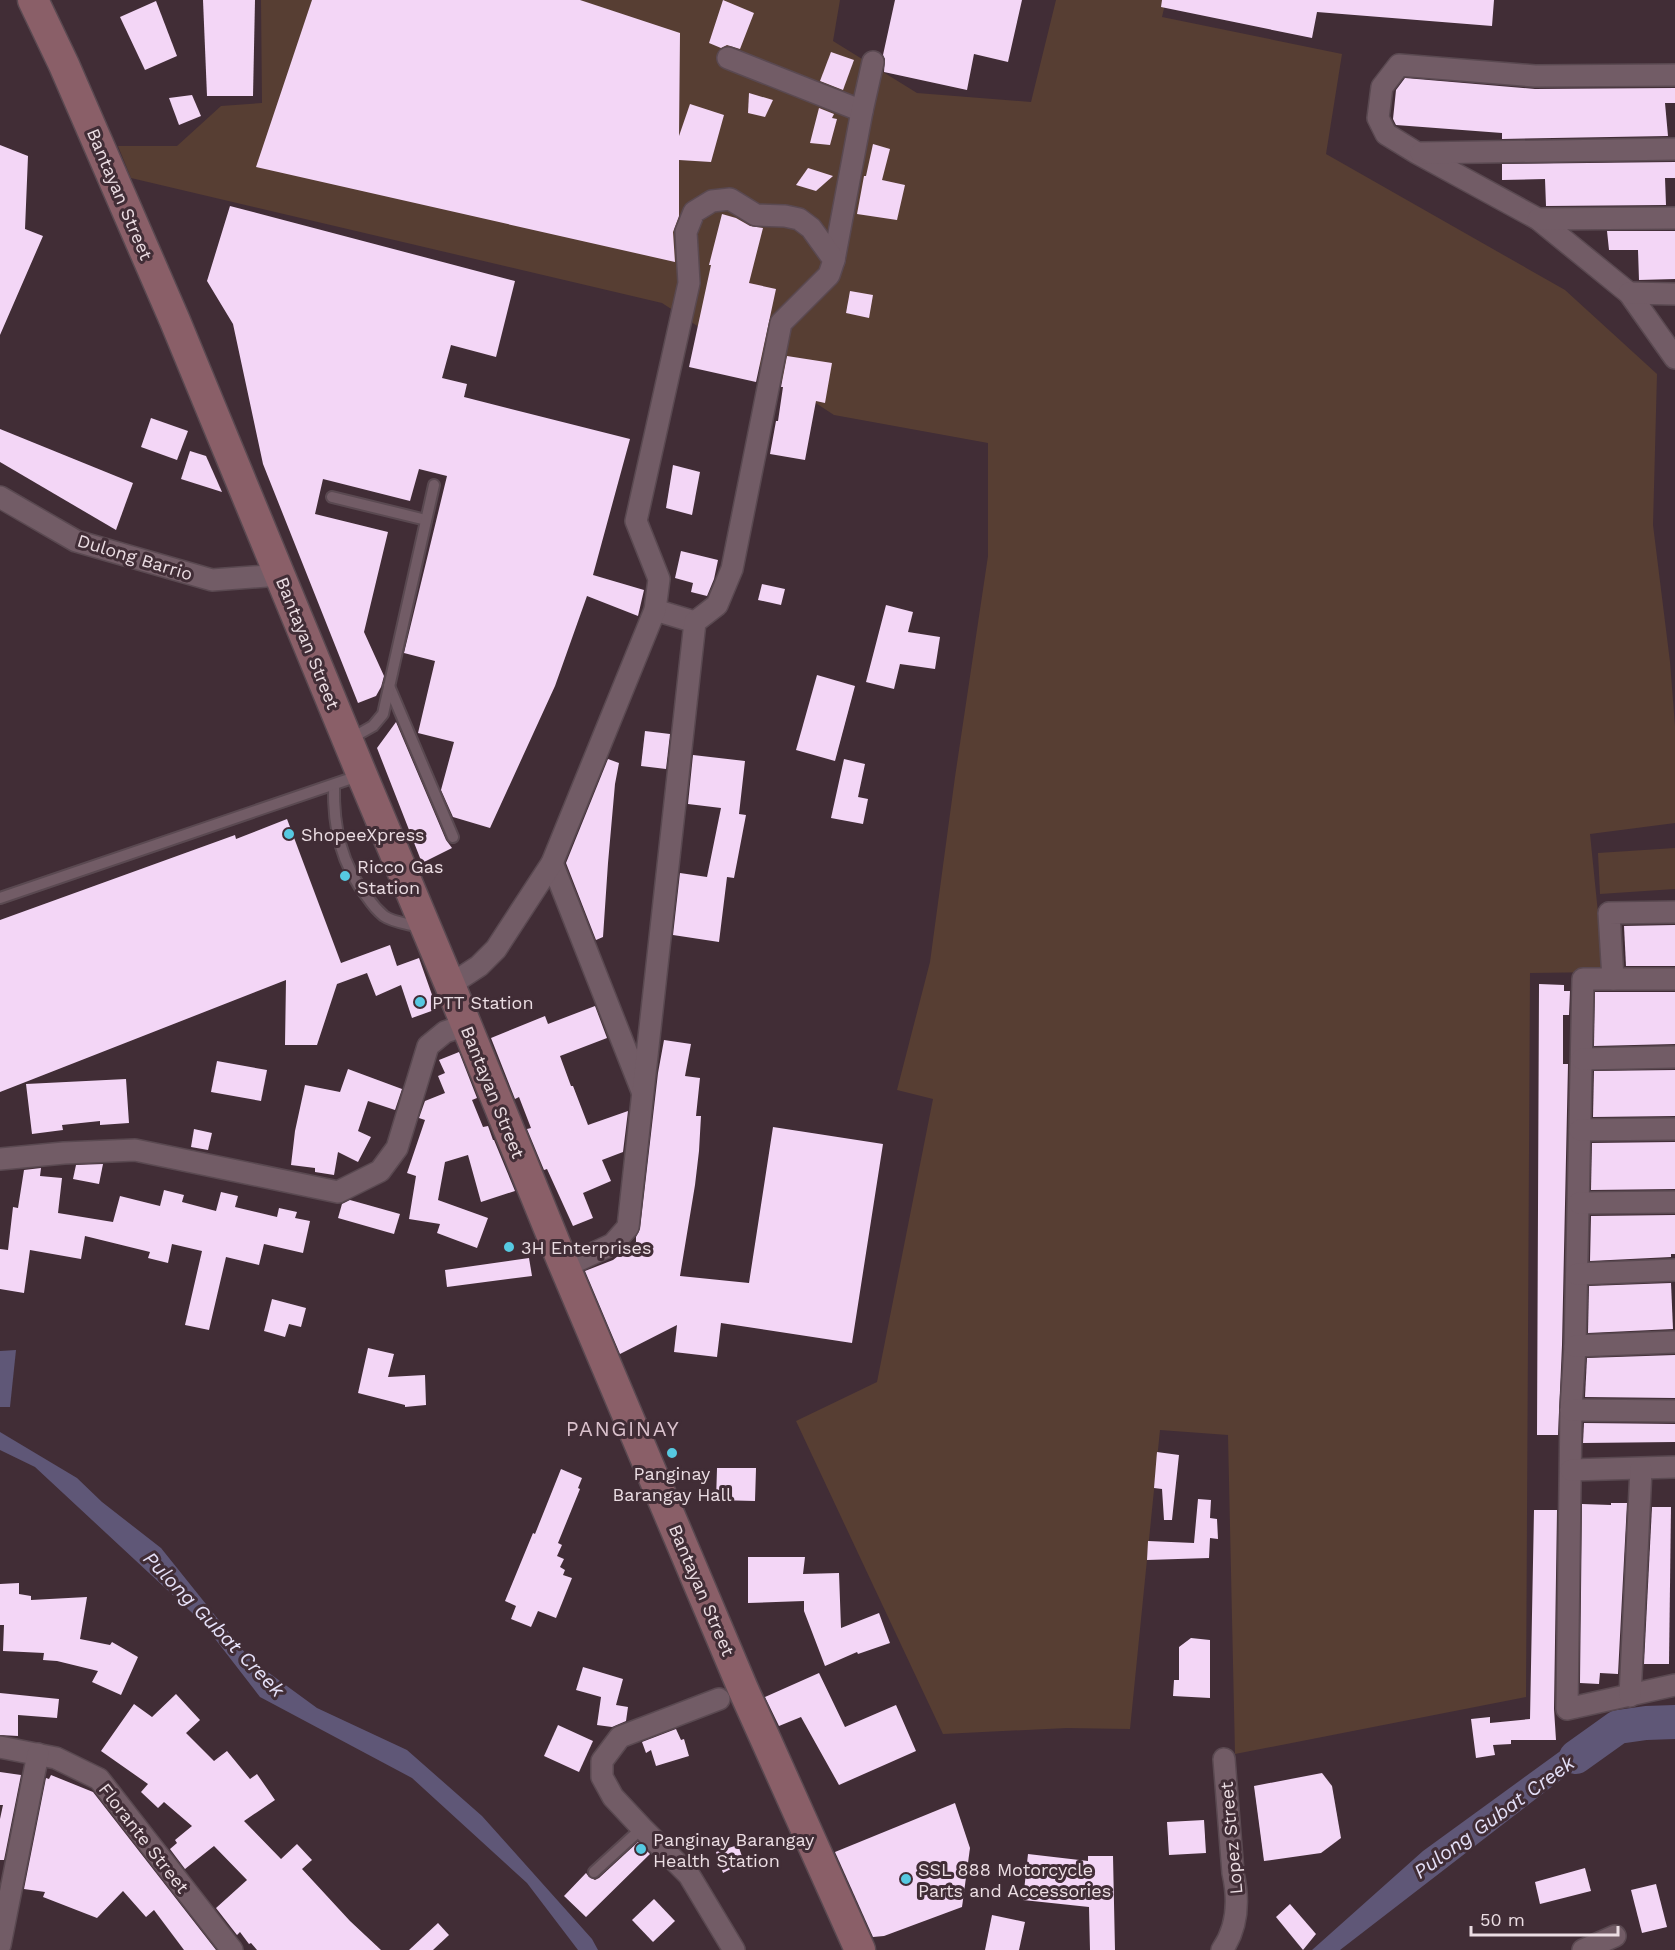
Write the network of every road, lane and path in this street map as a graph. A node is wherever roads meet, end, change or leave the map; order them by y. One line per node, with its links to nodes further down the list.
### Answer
1 (33, 0): 18 (main road, Bantayan Street)
2 (728, 58): 5 (street)
3 (873, 62): 5 (street)
4 (1675, 75): 7 (street)
5 (862, 111): 10 (street)
6 (1675, 149): 7 (street)
7 (1417, 153): 9 (street)
8 (1675, 218): 9 (street)
9 (1538, 219): 11 (street)
10 (834, 260): 19 (street); 20 (street)
11 (1629, 293): 12 (street); 13 (street)
12 (1675, 294)
13 (1675, 358)
14 (434, 485): 17 (lane)
15 (0, 497): 18 (street, Dulong Barrio)
16 (332, 497): 17 (lane)
17 (426, 520): 21 (lane)
18 (280, 575): 22 (main road, Bantayan Street)
19 (655, 610): 20 (street); 26 (street)
20 (695, 622): 36 (street)
21 (389, 686): 22 (lane); 25 (lane)
22 (348, 741): 23 (main road, Bantayan Street)
23 (362, 775): 24 (lane); 29 (main road, Bantayan Street)
24 (334, 785): 27 (lane); 29 (lane)
25 (453, 837)
26 (552, 863): 32 (street); 36 (street)
27 (0, 898)
28 (1675, 912): 31 (street)
29 (427, 929): 32 (main road, Bantayan Street)
30 (1675, 979): 31 (street)
31 (1613, 980): 35 (street)
32 (450, 985): 33 (main road, Bantayan Street)
33 (466, 1024): 39 (street); 42 (main road, Bantayan Street)
34 (1675, 1057): 35 (street)
35 (1582, 1059): 38 (street)
36 (643, 1094): 42 (street)
37 (1675, 1129): 38 (street)
38 (1580, 1131): 41 (street)
39 (0, 1159)
40 (1675, 1202): 41 (street)
41 (1579, 1203): 44 (street)
42 (561, 1258): 53 (main road, Bantayan Street)
43 (1675, 1270): 44 (street)
44 (1577, 1274): 46 (street)
45 (1675, 1342): 46 (street)
46 (1575, 1346): 47 (street)
47 (1571, 1410): 48 (street); 51 (street)
48 (1675, 1411)
49 (1675, 1467): 50 (street)
50 (1641, 1468): 51 (street); 54 (street)
51 (1570, 1470): 54 (street)
52 (1675, 1685): 54 (street)
53 (733, 1693): 58 (street); 64 (main road, Bantayan Street)
54 (1630, 1696)
55 (0, 1747): 56 (street, Florante Street)
56 (38, 1754): 61 (street); 62 (street, Florante Street)
57 (1224, 1759): 65 (street, Lopez Street)
58 (642, 1828): 59 (lane); 63 (street)
59 (594, 1872)
60 (1615, 1936): 66 (street)
61 (0, 1945)
62 (232, 1950)
63 (734, 1950)
64 (860, 1950)
65 (1222, 1950)
66 (1583, 1950)

